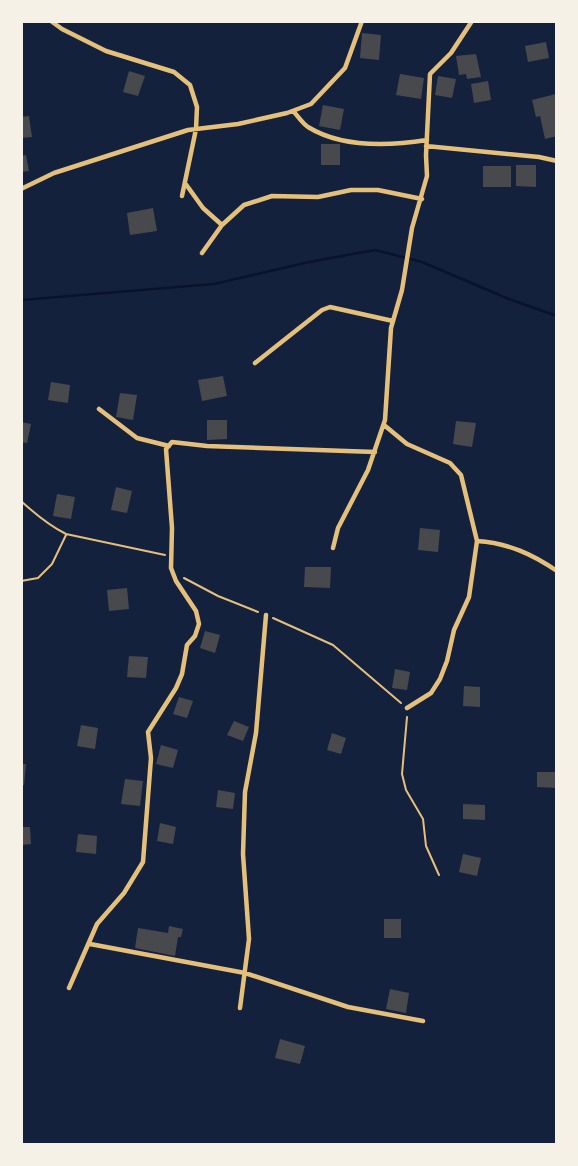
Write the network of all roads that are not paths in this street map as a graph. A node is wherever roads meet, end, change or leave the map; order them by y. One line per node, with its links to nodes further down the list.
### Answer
1 (51, 21): 5 (street)
2 (362, 21): 4 (street)
3 (472, 21): 6 (street)
4 (293, 111): 5 (street); 6 (street)
5 (196, 129): 8 (street); 9 (street)
6 (426, 143): 7 (street); 11 (street)
7 (557, 161)
8 (184, 182): 10 (street); 12 (street)
9 (21, 189)
10 (182, 196)
11 (422, 199): 12 (street); 14 (street)
12 (222, 225): 13 (street)
13 (202, 253)
14 (393, 321): 15 (street); 17 (street)
15 (255, 363)
16 (99, 409): 18 (street)
17 (384, 425): 19 (street); 20 (street)
18 (169, 446): 19 (street); 25 (street)
19 (375, 452): 21 (street)
20 (477, 541): 22 (street); 24 (street)
21 (333, 548)
22 (557, 571)
23 (266, 615): 26 (street)
24 (407, 708)
25 (90, 944): 26 (street); 27 (street)
26 (245, 973): 28 (street); 29 (street)
27 (69, 988)
28 (240, 1009)
29 (423, 1021)

